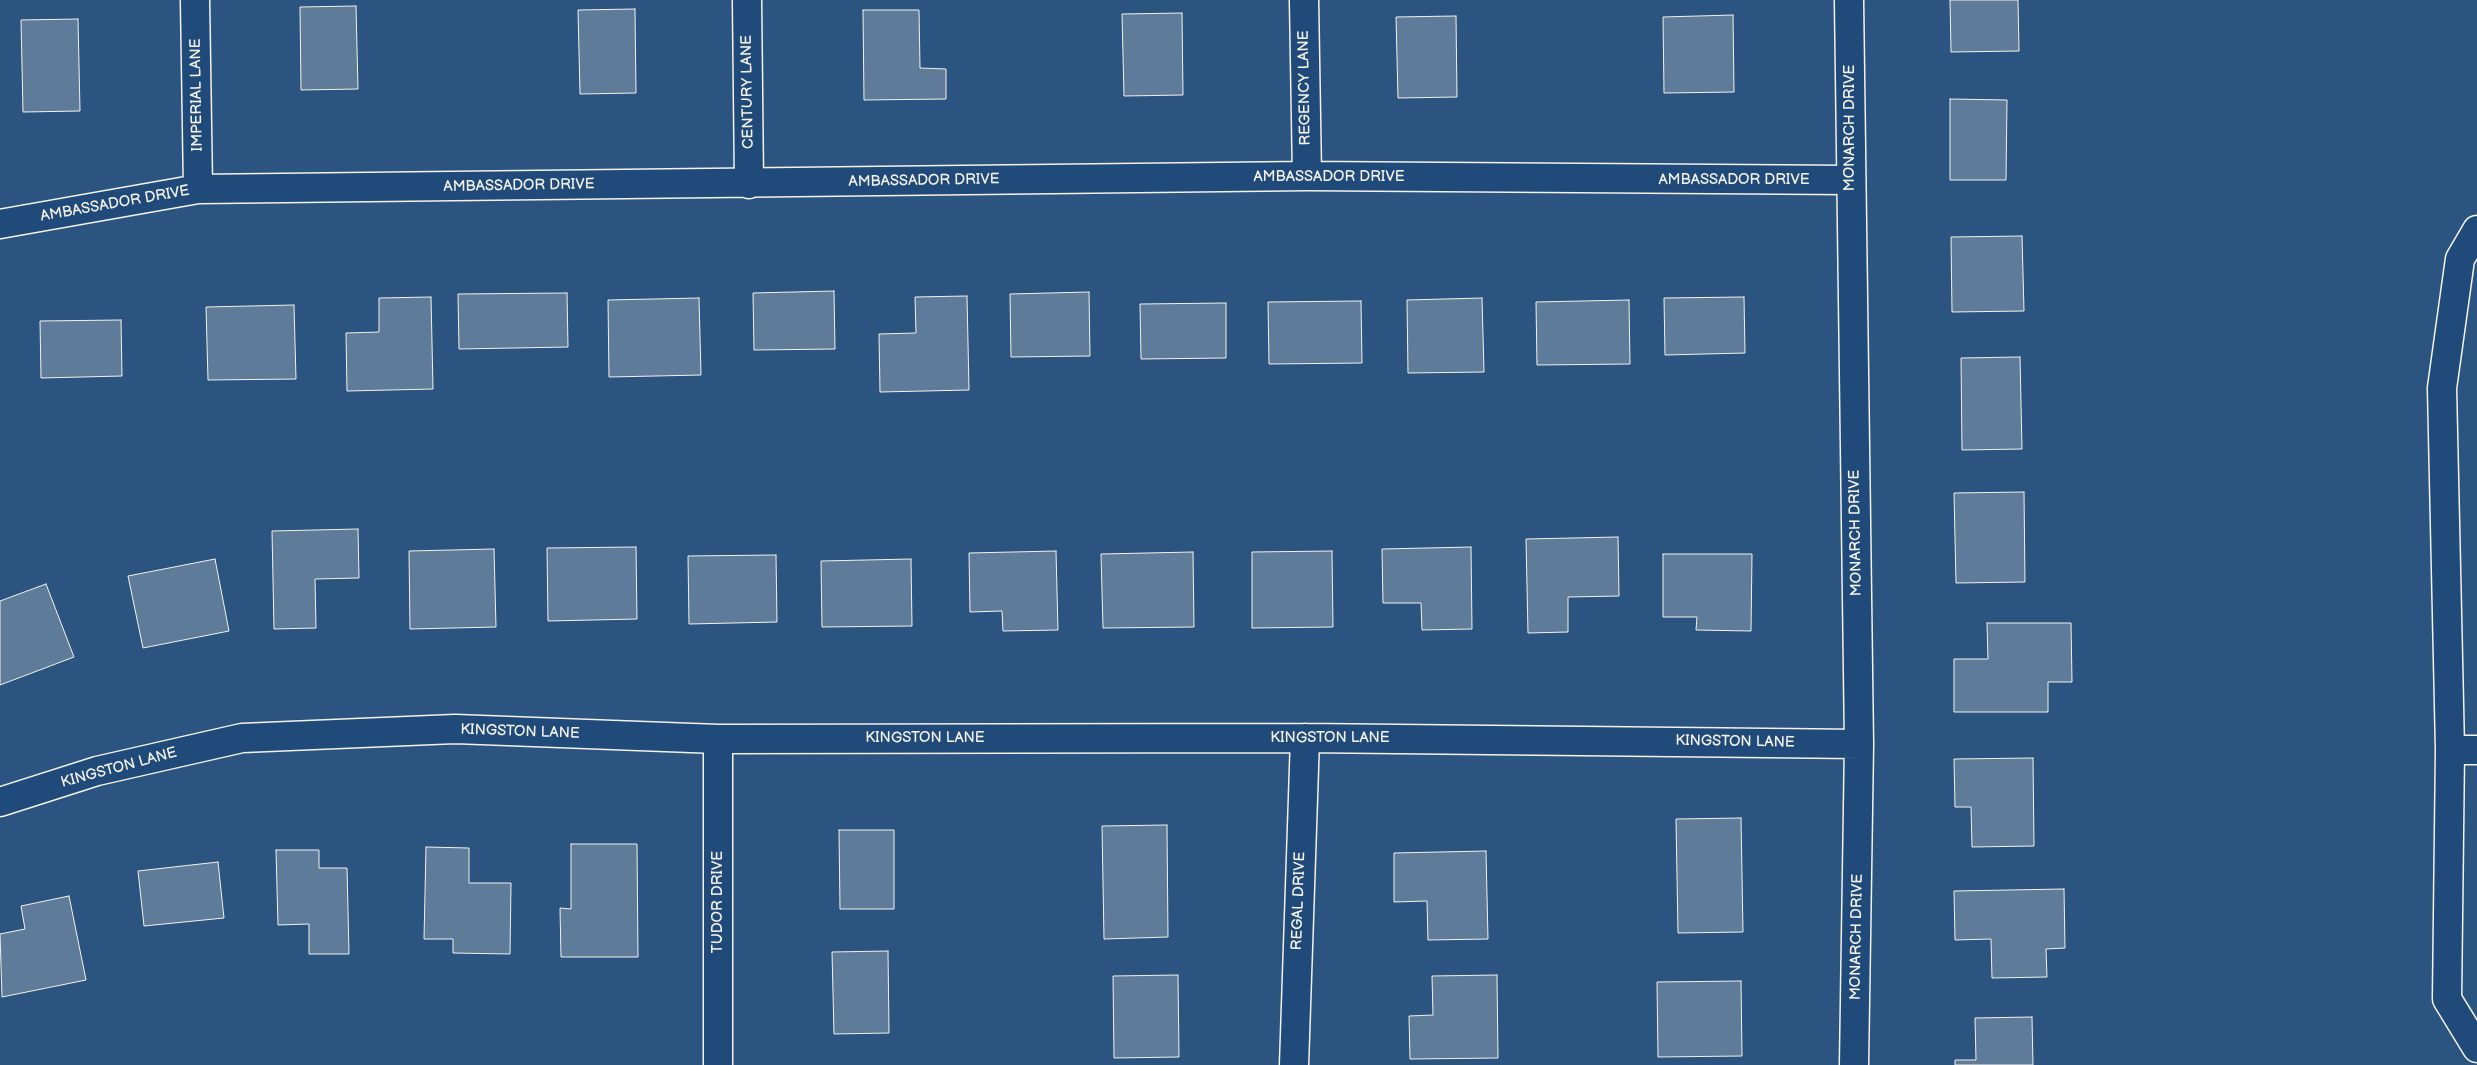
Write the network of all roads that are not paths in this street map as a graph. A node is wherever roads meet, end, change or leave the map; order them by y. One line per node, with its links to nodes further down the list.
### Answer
1 (195, 0): 8 (street, IMPERIAL LANE)
2 (747, 0): 7 (street, CENTURY LANE)
3 (1304, 0): 5 (street, REGENCY LANE)
4 (1849, 0): 6 (street, MONARCH DRIVE)
5 (1307, 176): 6 (street, AMBASSADOR DRIVE); 7 (street, AMBASSADOR DRIVE)
6 (1850, 180): 13 (street, MONARCH DRIVE)
7 (749, 184): 8 (street, AMBASSADOR DRIVE)
8 (198, 189): 9 (street, AMBASSADOR DRIVE)
9 (0, 224)
10 (2477, 230): 14 (street)
11 (1305, 738): 12 (street, KINGSTON LANE); 13 (street, KINGSTON LANE); 19 (street, REGAL DRIVE)
12 (718, 739): 16 (street, KINGSTON LANE); 18 (street, TUDOR DRIVE)
13 (1859, 744): 20 (street, MONARCH DRIVE)
14 (2450, 750): 15 (street); 17 (street)
15 (2477, 750)
16 (0, 802)
17 (2477, 1048)
18 (718, 1065)
19 (1294, 1065)
20 (1854, 1065)

